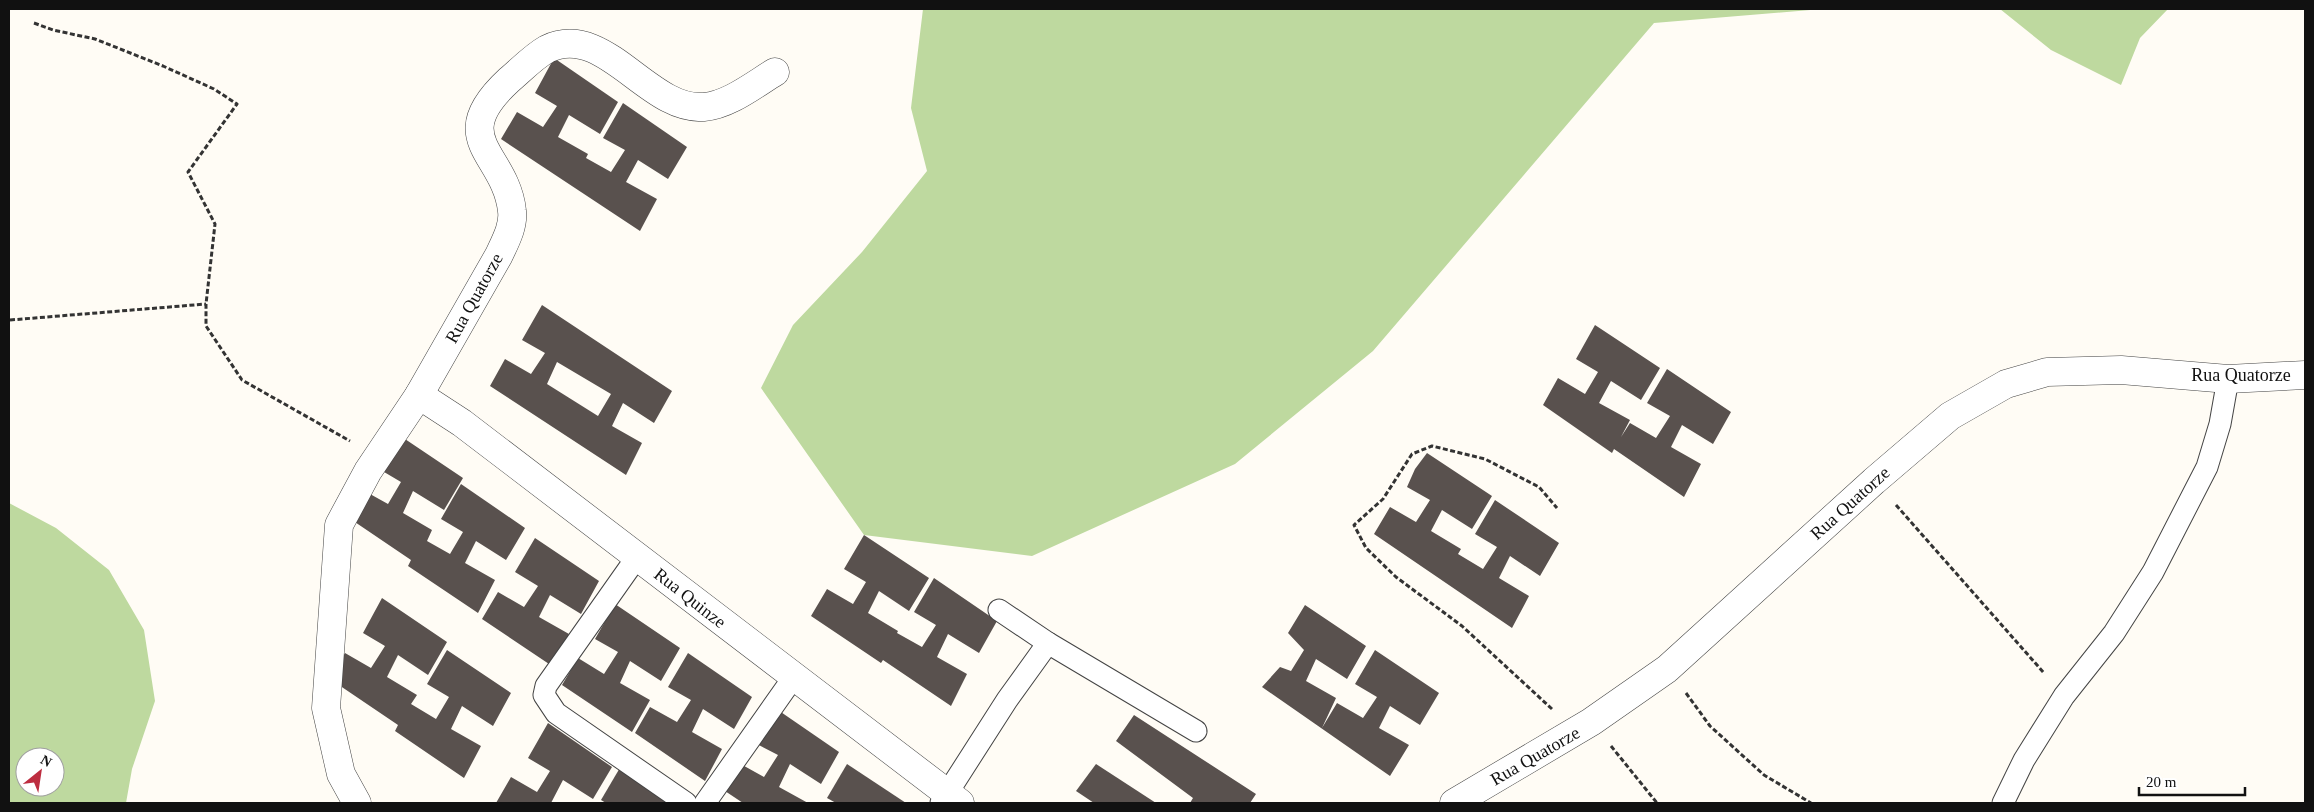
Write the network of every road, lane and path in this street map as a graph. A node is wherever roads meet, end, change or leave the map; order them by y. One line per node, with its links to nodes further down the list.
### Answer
1 (34, 23): 3 (path)
2 (775, 72): 7 (street, Rua Quatorze)
3 (206, 304): 4 (path); 8 (path)
4 (10, 320)
5 (2305, 376): 6 (street, Rua Quatorze)
6 (2228, 379): 9 (street, Rua Quatorze); 16 (lane)
7 (419, 395): 11 (street, Rua Quinze); 20 (street, Rua Quatorze)
8 (353, 442)
9 (1874, 481): 14 (street, Rua Quatorze); 16 (path)
10 (1557, 508): 17 (path)
11 (637, 557): 15 (street, Rua Quinze); 21 (lane)
12 (999, 610): 13 (lane)
13 (1048, 643): 18 (lane); 19 (lane)
14 (1667, 669): 17 (street, Rua Quatorze); 25 (path)
15 (794, 678): 19 (street, Rua Quinze); 22 (lane)
16 (2064, 696): 26 (lane)
17 (1584, 727): 23 (street, Rua Quatorze); 24 (path)
18 (1196, 731)
19 (949, 800)
20 (357, 803)
21 (686, 803)
22 (705, 803)
23 (1454, 803)
24 (1657, 803)
25 (1811, 803)
26 (2003, 803)

